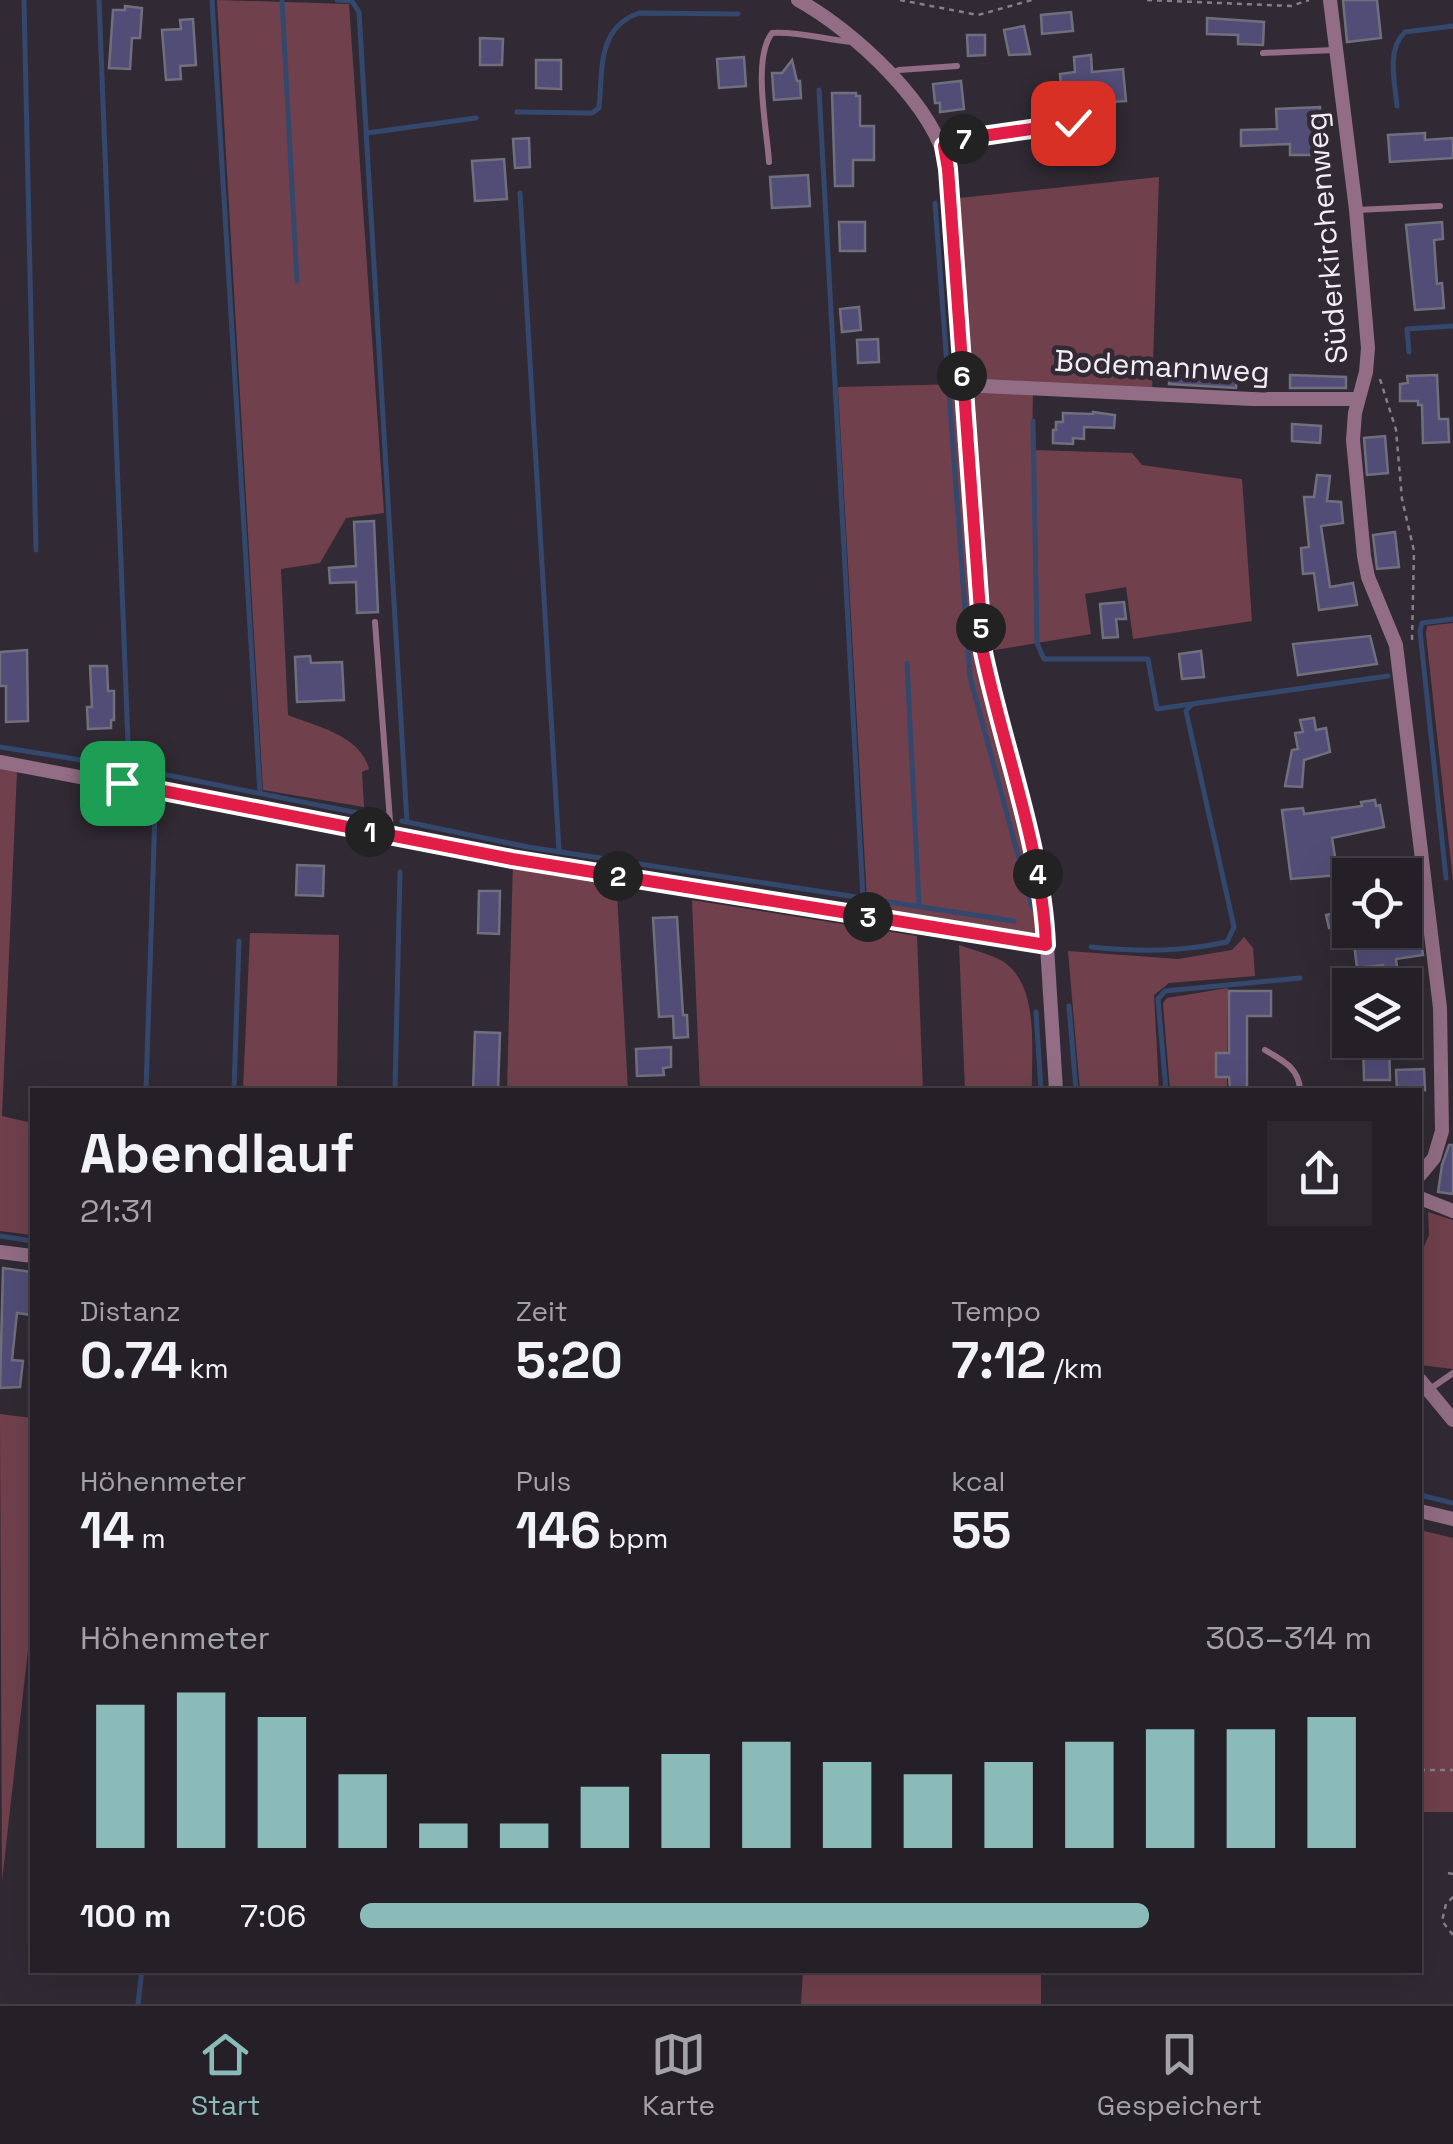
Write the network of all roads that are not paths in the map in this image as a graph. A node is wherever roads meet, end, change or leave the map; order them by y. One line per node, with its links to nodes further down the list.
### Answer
1 (798, 0): 3 (street)
2 (1330, 0): 4 (street, Süderkirchenweg)
3 (854, 42): 7 (street); 10 (lane)
4 (1334, 50): 5 (lane); 12 (street, Süderkirchenweg)
5 (1263, 53)
6 (956, 66): 7 (lane)
7 (890, 75): 9 (street)
8 (1078, 114): 9 (lane)
9 (944, 146): 13 (street)
10 (769, 162)
11 (1440, 206): 12 (lane)
12 (1356, 210): 14 (street, Süderkirchenweg)
13 (963, 384): 14 (street, Bodemannweg); 18 (street)
14 (1358, 398): 19 (street, Süderkirchenweg)
15 (376, 622): 17 (lane)
16 (0, 762): 17 (street)
17 (391, 836): 18 (street)
18 (1046, 945): 21 (street)
19 (1446, 1008): 23 (street, Süderkirchenweg)
20 (1265, 1050): 22 (lane)
21 (1056, 1088)
22 (1300, 1088)
23 (1422, 1172)
24 (1422, 1199): 25 (street)
25 (1453, 1211)
26 (0, 1252): 27 (street)
27 (30, 1256)
28 (1453, 1374): 29 (lane)
29 (1425, 1385): 30 (street)
30 (1453, 1420)
31 (1422, 1511): 32 (street)
32 (1453, 1519)

